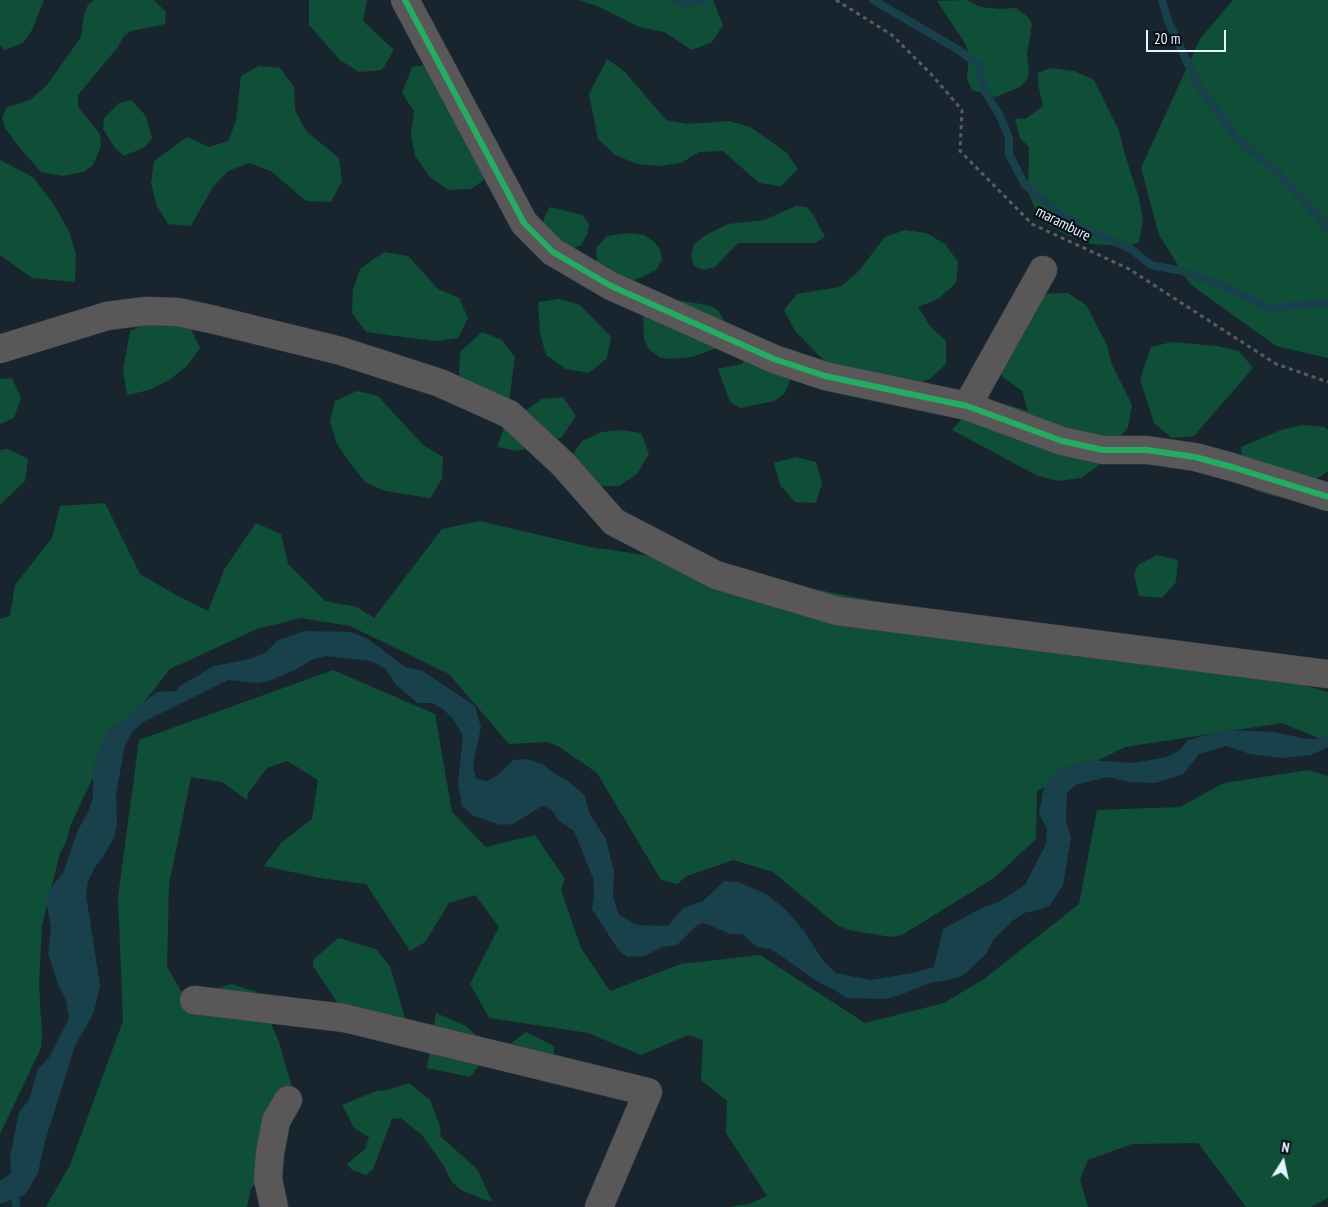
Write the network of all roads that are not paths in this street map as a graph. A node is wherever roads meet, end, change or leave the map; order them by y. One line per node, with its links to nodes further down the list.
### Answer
1 (405, 0): 4 (street)
2 (1043, 270): 4 (street)
3 (0, 349): 6 (street)
4 (968, 406): 5 (street)
5 (1328, 497)
6 (1328, 674)
7 (194, 1000): 10 (street)
8 (288, 1100): 9 (street)
9 (274, 1207)
10 (599, 1207)

